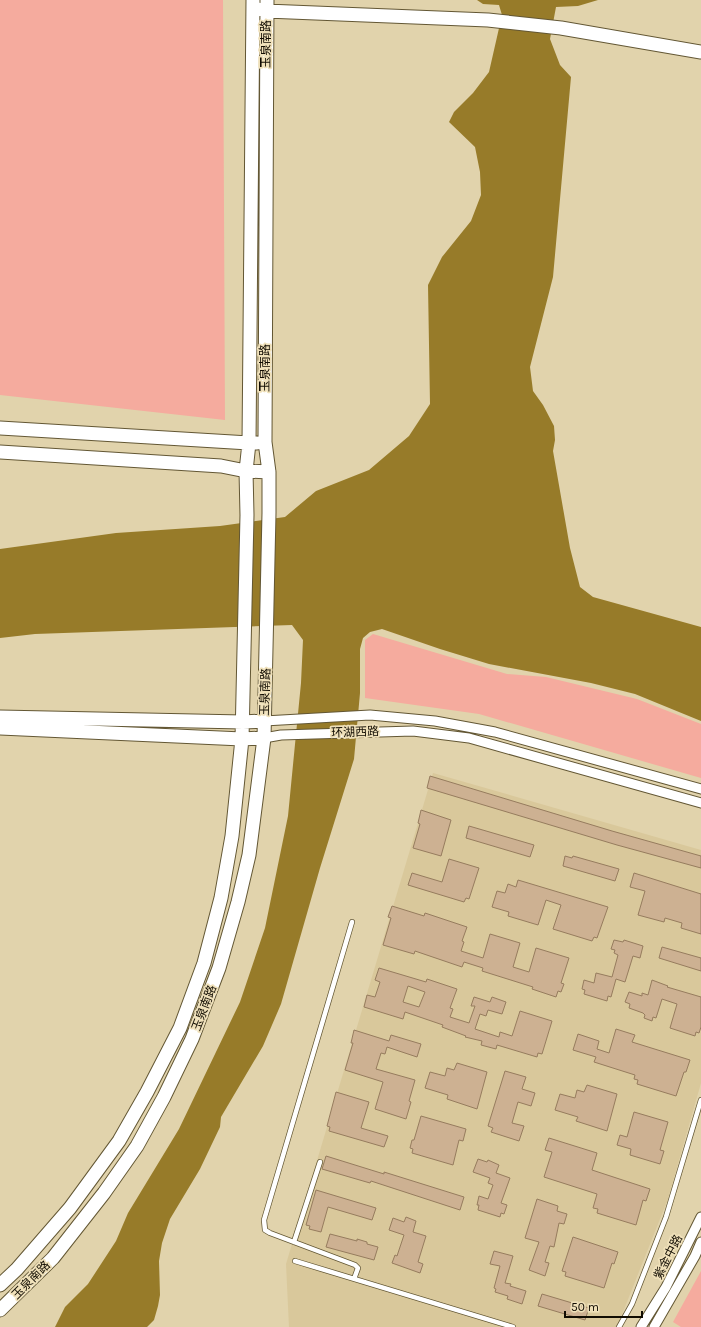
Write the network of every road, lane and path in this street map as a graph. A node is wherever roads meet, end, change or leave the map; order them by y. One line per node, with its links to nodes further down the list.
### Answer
1 (253, 4): 2 (street); 6 (street, 玉泉南路)
2 (267, 5): 3 (street); 5 (street, 玉泉南路)
3 (701, 52)
4 (0, 428): 6 (street)
5 (265, 442): 6 (street); 9 (street, 玉泉南路)
6 (250, 443): 8 (street, 玉泉南路)
7 (0, 452): 8 (street)
8 (246, 471): 9 (street); 12 (street, 玉泉南路)
9 (269, 472): 11 (street, 玉泉南路)
10 (0, 718): 12 (street, 环湖西路)
11 (264, 720): 12 (street, 环湖西路); 14 (street, 玉泉南路); 16 (street, 环湖西路)
12 (243, 722): 15 (street, 玉泉南路)
13 (0, 728): 15 (street, 环湖西路)
14 (264, 738): 15 (street, 环湖西路); 17 (street, 环湖西路); 27 (street, 玉泉南路)
15 (242, 739): 26 (street, 玉泉南路)
16 (701, 789)
17 (701, 803)
18 (352, 922): 22 (lane)
19 (701, 1100): 29 (lane)
20 (320, 1162): 22 (lane)
21 (701, 1217): 30 (street, 紫金中路)
22 (294, 1242): 25 (lane)
23 (701, 1242): 31 (street, 紫金中路)
24 (295, 1261): 25 (lane)
25 (354, 1279): 28 (lane)
26 (0, 1285)
27 (0, 1310)
28 (513, 1327)
29 (619, 1327)
30 (641, 1327)
31 (654, 1327)

